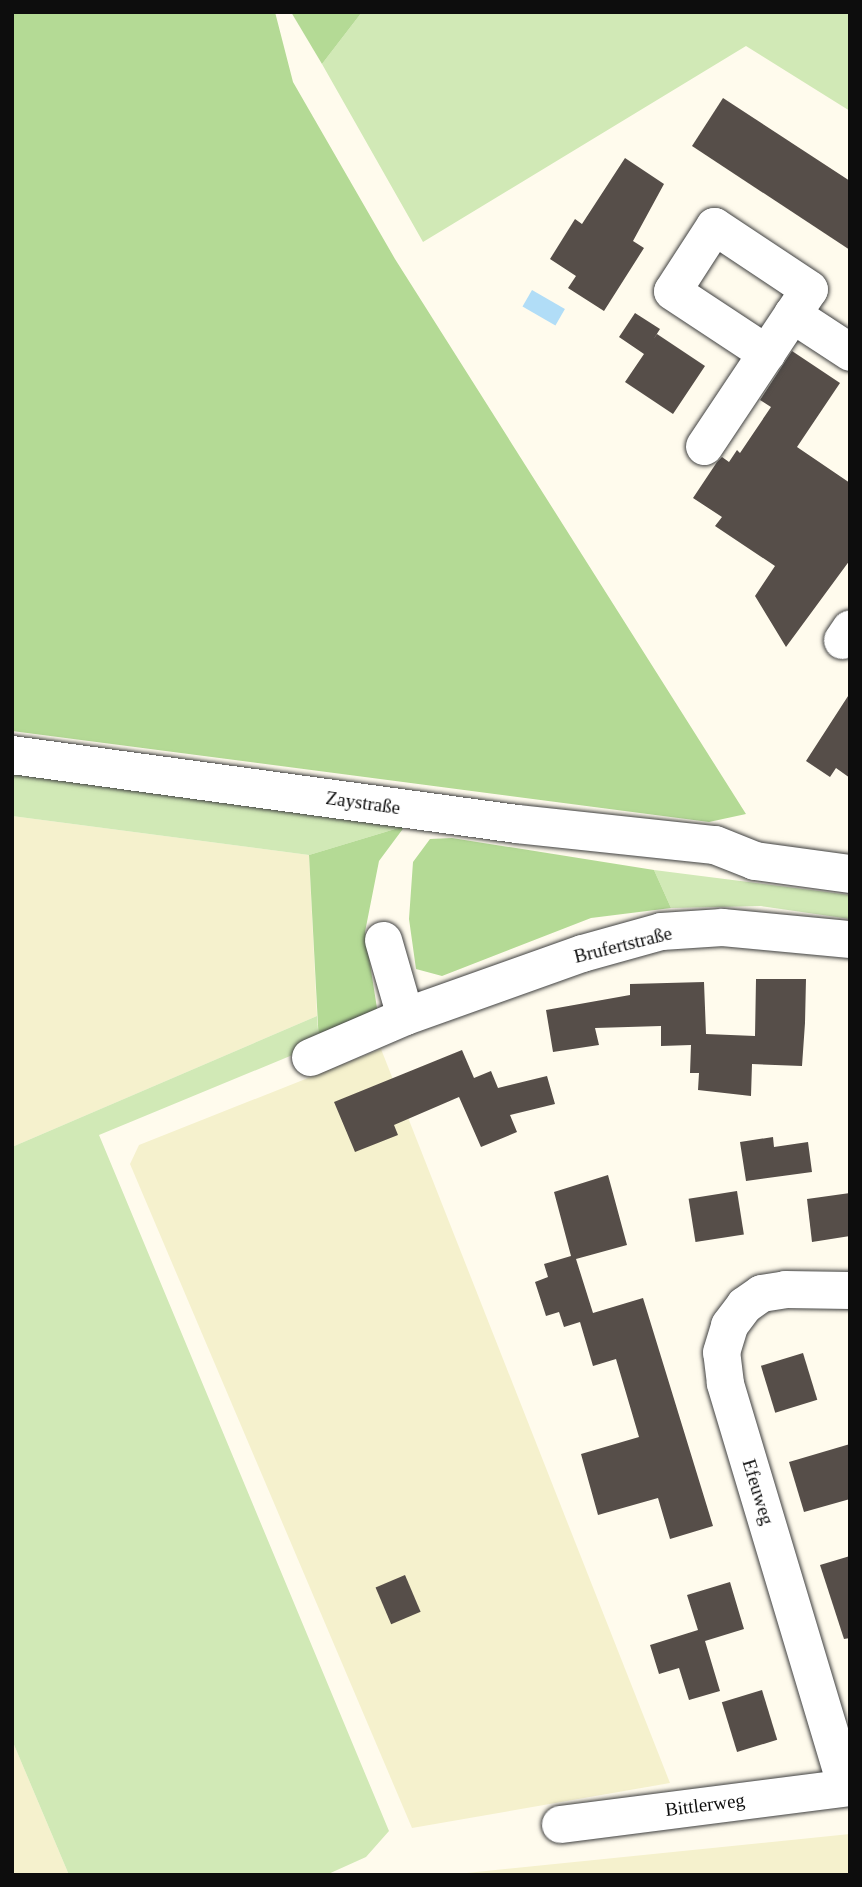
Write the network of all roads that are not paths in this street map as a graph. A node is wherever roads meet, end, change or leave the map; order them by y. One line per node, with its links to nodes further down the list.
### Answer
1 (792, 314): 2 (street); 3 (street); 3 (street)
2 (850, 352)
3 (766, 353): 4 (street)
4 (704, 446)
5 (12, 755): 6 (street, Zaystraße)
6 (715, 845): 7 (street, Zaystraße); 8 (street, Zaystraße)
7 (850, 847)
8 (850, 874)
9 (850, 939): 11 (street, Brufertstraße)
10 (383, 940): 11 (street)
11 (405, 1016): 12 (street, Brufertstraße)
12 (310, 1057)
13 (850, 1290): 14 (street, Efeuweg)
14 (848, 1787): 15 (street, Bittlerweg)
15 (560, 1824)

